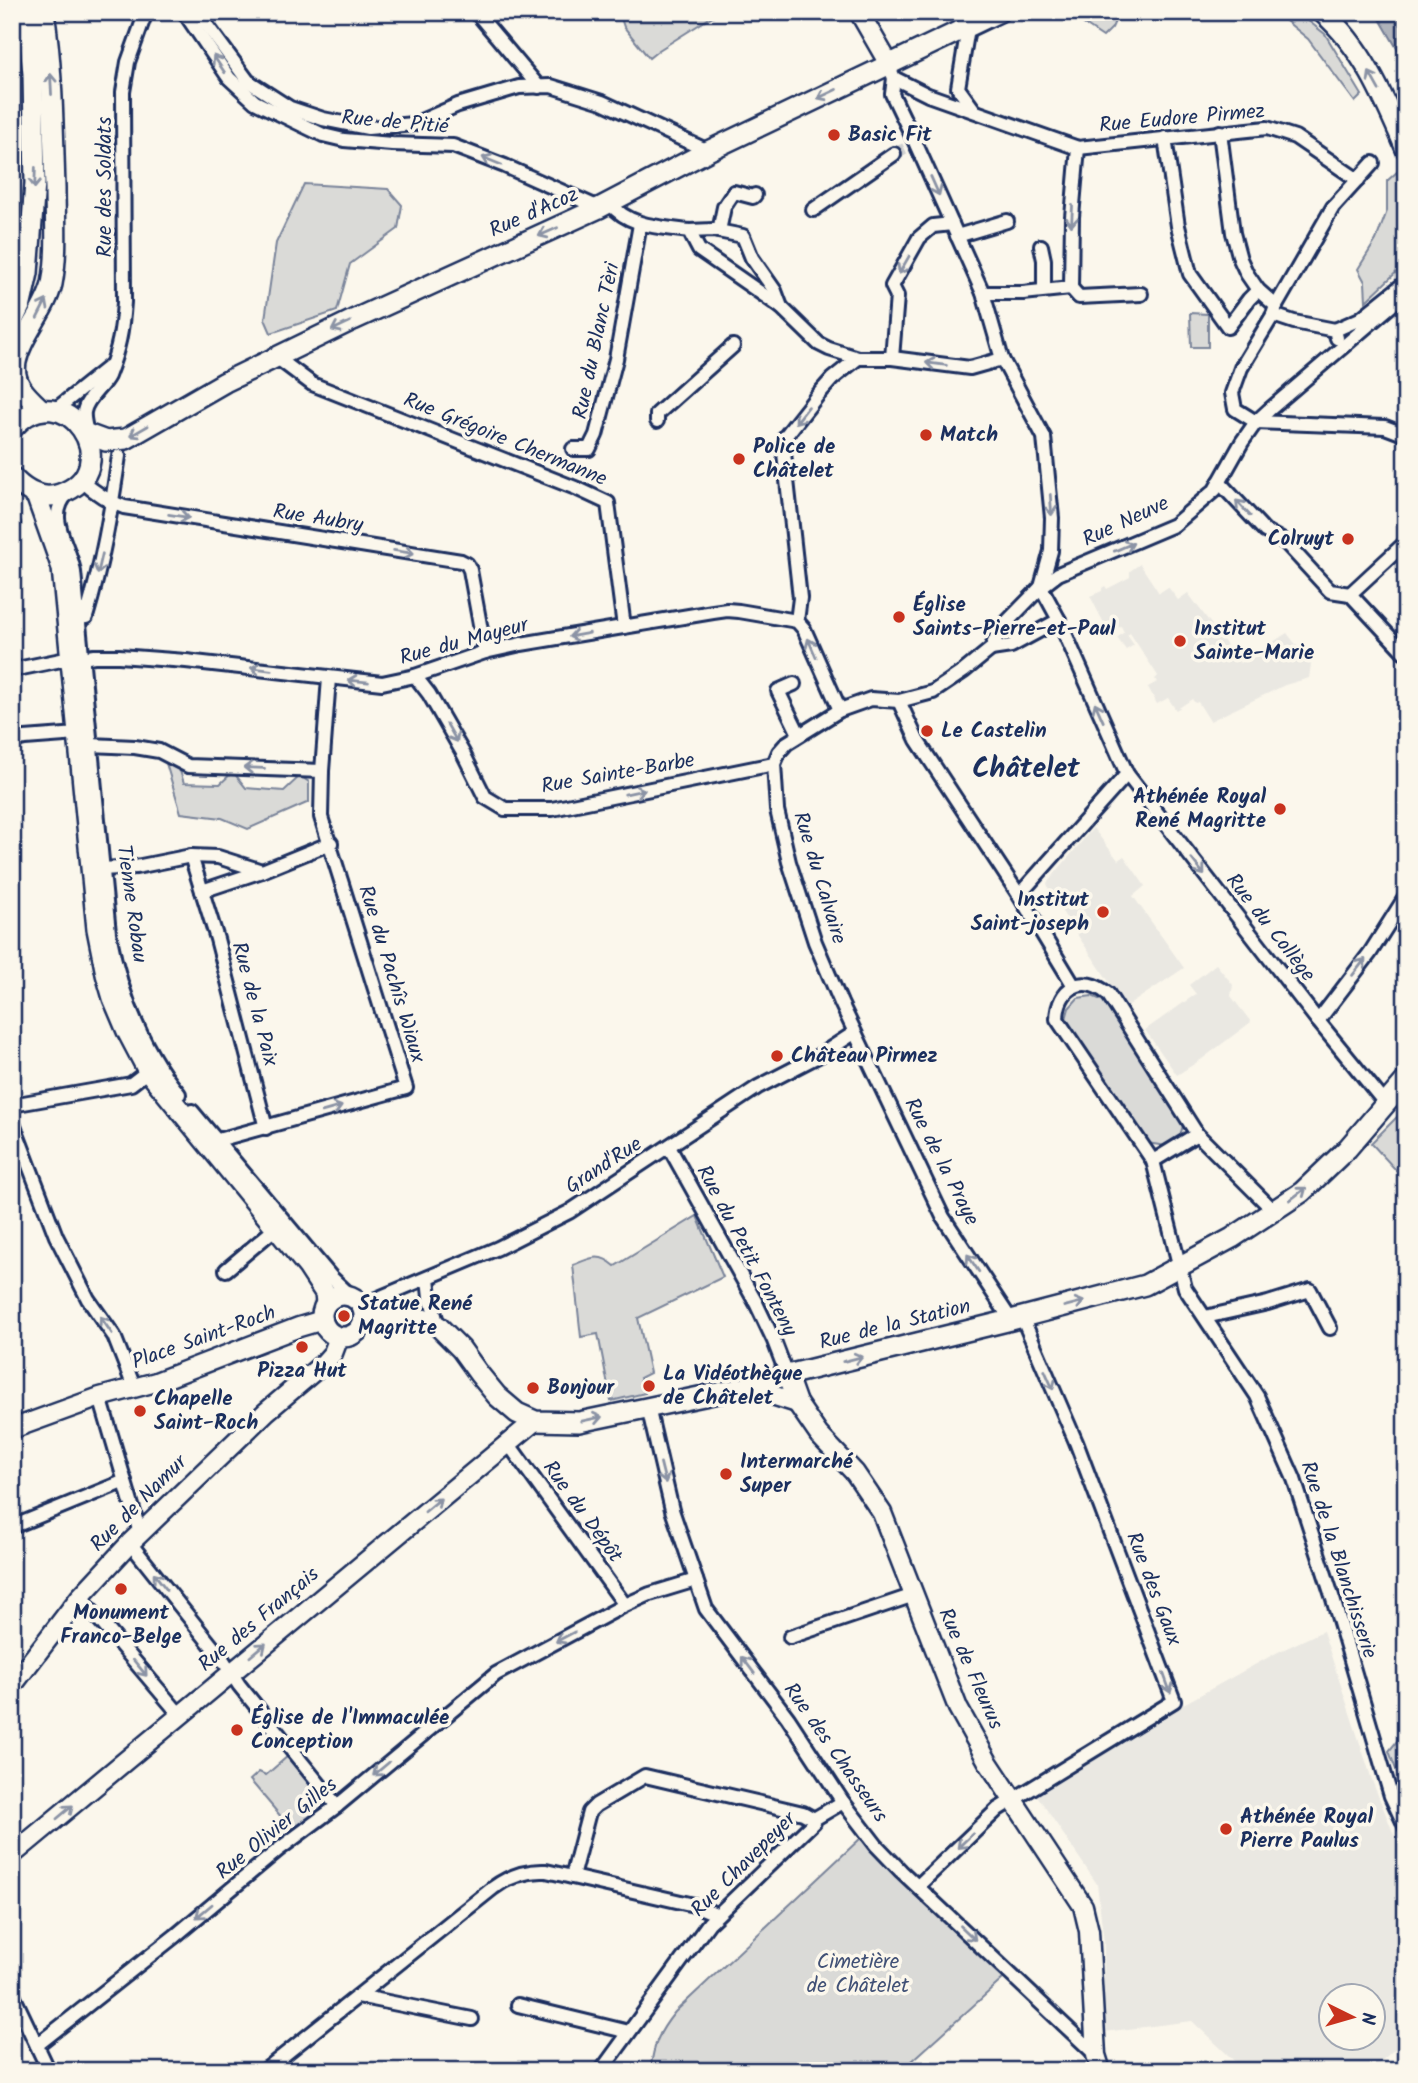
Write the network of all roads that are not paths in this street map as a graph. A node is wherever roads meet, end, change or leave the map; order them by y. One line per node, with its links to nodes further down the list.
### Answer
1 (27, 12): 42 (main road, one-way to 42)
2 (44, 12): 51 (main road, one-way to 2)
3 (146, 12): 50 (street, Rue des Soldats)
4 (184, 12): 17 (street, Rue de Pitié, one-way to 4)
5 (197, 12): 14 (street)
6 (476, 12): 12 (street)
7 (859, 12): 11 (main road)
8 (999, 12): 10 (main road, Rue d'Acoz)
9 (1321, 12): 19 (main road, one-way to 9)
10 (968, 20): 11 (main road, Rue d'Acoz); 13 (street)
11 (891, 71): 13 (street); 20 (main road, Rue d'Acoz, one-way to 20); 29 (street, one-way to 29)
12 (539, 87): 14 (street); 20 (street)
13 (975, 110): 18 (street)
14 (414, 124): 17 (street)
15 (1220, 132): 16 (street, Rue Eudore Pirmez); 23 (street, Rue Eudore Pirmez); 36 (street)
16 (1165, 138): 18 (street, Rue Eudore Pirmez); 36 (street)
17 (416, 145): 25 (street, Rue de Pitié, one-way to 17)
18 (1078, 148): 34 (street, one-way to 34)
19 (1405, 148)
20 (708, 151): 25 (main road, Rue d'Acoz)
21 (894, 154): 26 (street)
22 (1373, 163): 23 (street)
23 (1358, 180): 41 (street)
24 (755, 195): 31 (street)
25 (605, 206): 28 (street, Rue de Pitié); 46 (main road, Rue d'Acoz, one-way to 46)
26 (813, 210)
27 (1007, 221): 29 (street)
28 (640, 224): 30 (street); 57 (street, Rue du Blanc Tèri)
29 (954, 230): 37 (street); 48 (street, one-way to 48)
30 (689, 231): 31 (street); 40 (street)
31 (719, 231): 40 (street)
32 (1041, 246): 35 (street)
33 (1406, 282): 43 (street)
34 (1071, 288): 35 (street); 39 (street)
35 (1044, 290): 37 (street)
36 (1258, 290): 41 (street)
37 (982, 293): 49 (street)
38 (1406, 293): 45 (street, Rue Neuve)
39 (1141, 294)
40 (781, 307): 47 (street)
41 (1274, 311): 43 (street); 53 (street)
42 (12, 323)
43 (1335, 330): 45 (street)
44 (733, 346): 52 (street)
45 (1340, 348): 53 (street, Rue Neuve)
46 (276, 357): 55 (main road, Rue d'Acoz, one-way to 55); 70 (street, Rue Grégoire Chermanne)
47 (858, 358): 48 (street); 69 (street, one-way to 69)
48 (892, 358): 49 (street, one-way to 48)
49 (1002, 359): 65 (street, one-way to 65)
50 (113, 363): 51 (street); 55 (street, Rue des Soldats)
51 (49, 410): 54 (main road); 55 (main road)
52 (657, 421)
53 (1256, 422): 56 (street); 60 (street, Rue Neuve)
54 (12, 429)
55 (86, 434): 61 (main road)
56 (1406, 435)
57 (573, 449)
58 (119, 456): 63 (street)
59 (12, 477): 62 (main road)
60 (1219, 482): 65 (street, Rue Neuve, one-way to 60); 66 (street, one-way to 60)
61 (76, 485): 62 (main road); 63 (street, Rue Aubry); 67 (street, Tienne Robau)
62 (36, 495): 74 (main road, Tienne Robau)
63 (112, 503): 67 (street, one-way to 67); 72 (street, Rue Aubry, one-way to 72)
64 (1406, 542): 66 (street)
65 (1041, 587): 68 (street, Rue du Collège); 71 (street)
66 (1350, 594): 73 (street)
67 (78, 618): 74 (street, Tienne Robau)
68 (1059, 620): 71 (street); 86 (street, Rue du Collège, one-way to 68)
69 (797, 621): 70 (street, Rue du Mayeur); 80 (street, one-way to 69)
70 (624, 627): 72 (street, Rue du Mayeur, one-way to 72)
71 (991, 649): 79 (street)
72 (485, 652): 76 (street, Rue du Mayeur)
73 (1406, 654)
74 (76, 658): 75 (street, Rue du Mayeur); 77 (street, Rue du Mayeur, one-way to 74); 82 (main road, Tienne Robau)
75 (12, 670)
76 (415, 676): 77 (street, Rue du Mayeur, one-way to 77); 84 (street, Rue Sainte-Barbe, one-way to 84)
77 (329, 678): 85 (street, Rue du Pachîs Wiaux)
78 (794, 684): 81 (street)
79 (898, 701): 80 (street); 92 (street)
80 (840, 710): 81 (street)
81 (799, 734): 84 (street)
82 (84, 740): 83 (street); 85 (street, one-way to 82); 89 (street, Tienne Robau); 97 (main road, Tienne Robau)
83 (12, 741)
84 (774, 764): 96 (street, Rue du Calvaire)
85 (322, 771): 87 (street, Rue du Pachîs Wiaux)
86 (1127, 774): 92 (street); 95 (street, Rue du Collège, one-way to 95)
87 (331, 843): 90 (street); 102 (street, Rue du Pachîs Wiaux, one-way to 87)
88 (191, 856): 89 (street); 90 (street); 91 (street, Rue de la Paix)
89 (102, 869): 104 (street, Tienne Robau)
90 (262, 871): 91 (street)
91 (202, 891): 102 (street, Rue de la Paix)
92 (1019, 895): 94 (street)
93 (1406, 896): 95 (street, one-way to 93)
94 (1074, 986): 103 (street); 106 (street)
95 (1318, 1021): 99 (street, Rue du Collège)
96 (854, 1033): 105 (street, Grand'Rue); 115 (street, Rue de la Praye, one-way to 96)
97 (148, 1071): 100 (street); 108 (main road, Tienne Robau)
98 (1406, 1080): 99 (main road, Rue de la Station)
99 (1385, 1104): 107 (main road, Rue de la Station, one-way to 99)
100 (12, 1105)
101 (12, 1121): 120 (street, one-way to 101)
102 (266, 1128): 104 (street, Rue du Pachîs Wiaux)
103 (1197, 1134): 106 (street); 107 (street)
104 (218, 1140): 112 (street, Tienne Robau)
105 (669, 1147): 111 (street, Grand'Rue); 119 (street, Rue du Petit Fonteny)
106 (1153, 1161): 109 (street, Rue de la Blanchisserie)
107 (1274, 1212): 109 (main road, Rue de la Station)
108 (277, 1227): 110 (street); 113 (main road, Tienne Robau)
109 (1179, 1266): 114 (street, Rue de la Blanchisserie); 115 (main road, Rue de la Station, one-way to 109)
110 (226, 1270)
111 (428, 1278): 112 (street, Grand'Rue); 116 (street)
112 (359, 1306): 113 (main road); 116 (main road, Rue de la Station); 118 (main road)
113 (325, 1312): 118 (main road); 120 (main road, Place Saint-Roch)
114 (1205, 1317): 117 (street); 143 (street, Rue de la Blanchisserie)
115 (1017, 1319): 119 (main road, Rue de la Station, one-way to 115); 139 (street, Rue des Gaux, one-way to 139)
116 (438, 1326): 125 (main road, Rue de la Station)
117 (1330, 1328)
118 (339, 1337): 130 (main road, Rue de Namur)
119 (785, 1371): 121 (main road, Rue de la Station); 123 (main road, Rue de Fleurus)
120 (134, 1387): 122 (main road, Place Saint-Roch)
121 (747, 1387): 123 (main road); 124 (main road, Rue de la Station)
122 (100, 1397): 126 (main road, Place Saint-Roch); 128 (street)
123 (797, 1403): 132 (main road, Rue de Fleurus)
124 (648, 1407): 125 (main road, Rue de la Station, one-way to 124); 131 (street, Rue des Chasseurs, one-way to 131)
125 (535, 1421): 127 (main road, Rue des Français)
126 (12, 1429)
127 (508, 1443): 134 (street, Rue du Dépôt); 136 (main road, Rue des Français, one-way to 127)
128 (125, 1481): 129 (street); 130 (street)
129 (12, 1527)
130 (135, 1538): 133 (main road, Rue de Namur); 136 (street, one-way to 130)
131 (696, 1580): 134 (street, Rue Olivier Gilles); 140 (street, Rue des Chasseurs, one-way to 131)
132 (914, 1595): 135 (street); 139 (main road, Rue de Fleurus)
133 (80, 1597): 137 (main road, Rue de Namur); 138 (street, one-way to 138)
134 (625, 1605): 141 (street, Rue Olivier Gilles, one-way to 141)
135 (790, 1637)
136 (231, 1674): 138 (main road, Rue des Français); 141 (street)
137 (12, 1686)
138 (180, 1715): 144 (main road, Rue des Français, one-way to 138)
139 (1014, 1799): 146 (street, one-way to 146); 154 (main road, Rue de Fleurus)
140 (843, 1802): 142 (street, Rue Chavepeyer); 146 (street, Rue des Chasseurs)
141 (337, 1805): 153 (street, Rue Olivier Gilles, one-way to 153)
142 (814, 1819): 145 (street); 147 (street, Rue Chavepeyer)
143 (1406, 1828)
144 (12, 1856)
145 (572, 1878): 147 (street); 149 (street)
146 (918, 1886): 154 (street, Rue des Chasseurs, one-way to 154)
147 (716, 1914): 152 (street, Rue Chavepeyer)
148 (12, 1993): 153 (street)
149 (358, 1996): 151 (street); 156 (street)
150 (518, 2006): 152 (street)
151 (472, 2019)
152 (629, 2032): 157 (street, Rue Chavepeyer)
153 (37, 2045): 155 (street)
154 (1099, 2063)
155 (49, 2071)
156 (264, 2071)
157 (601, 2071)

